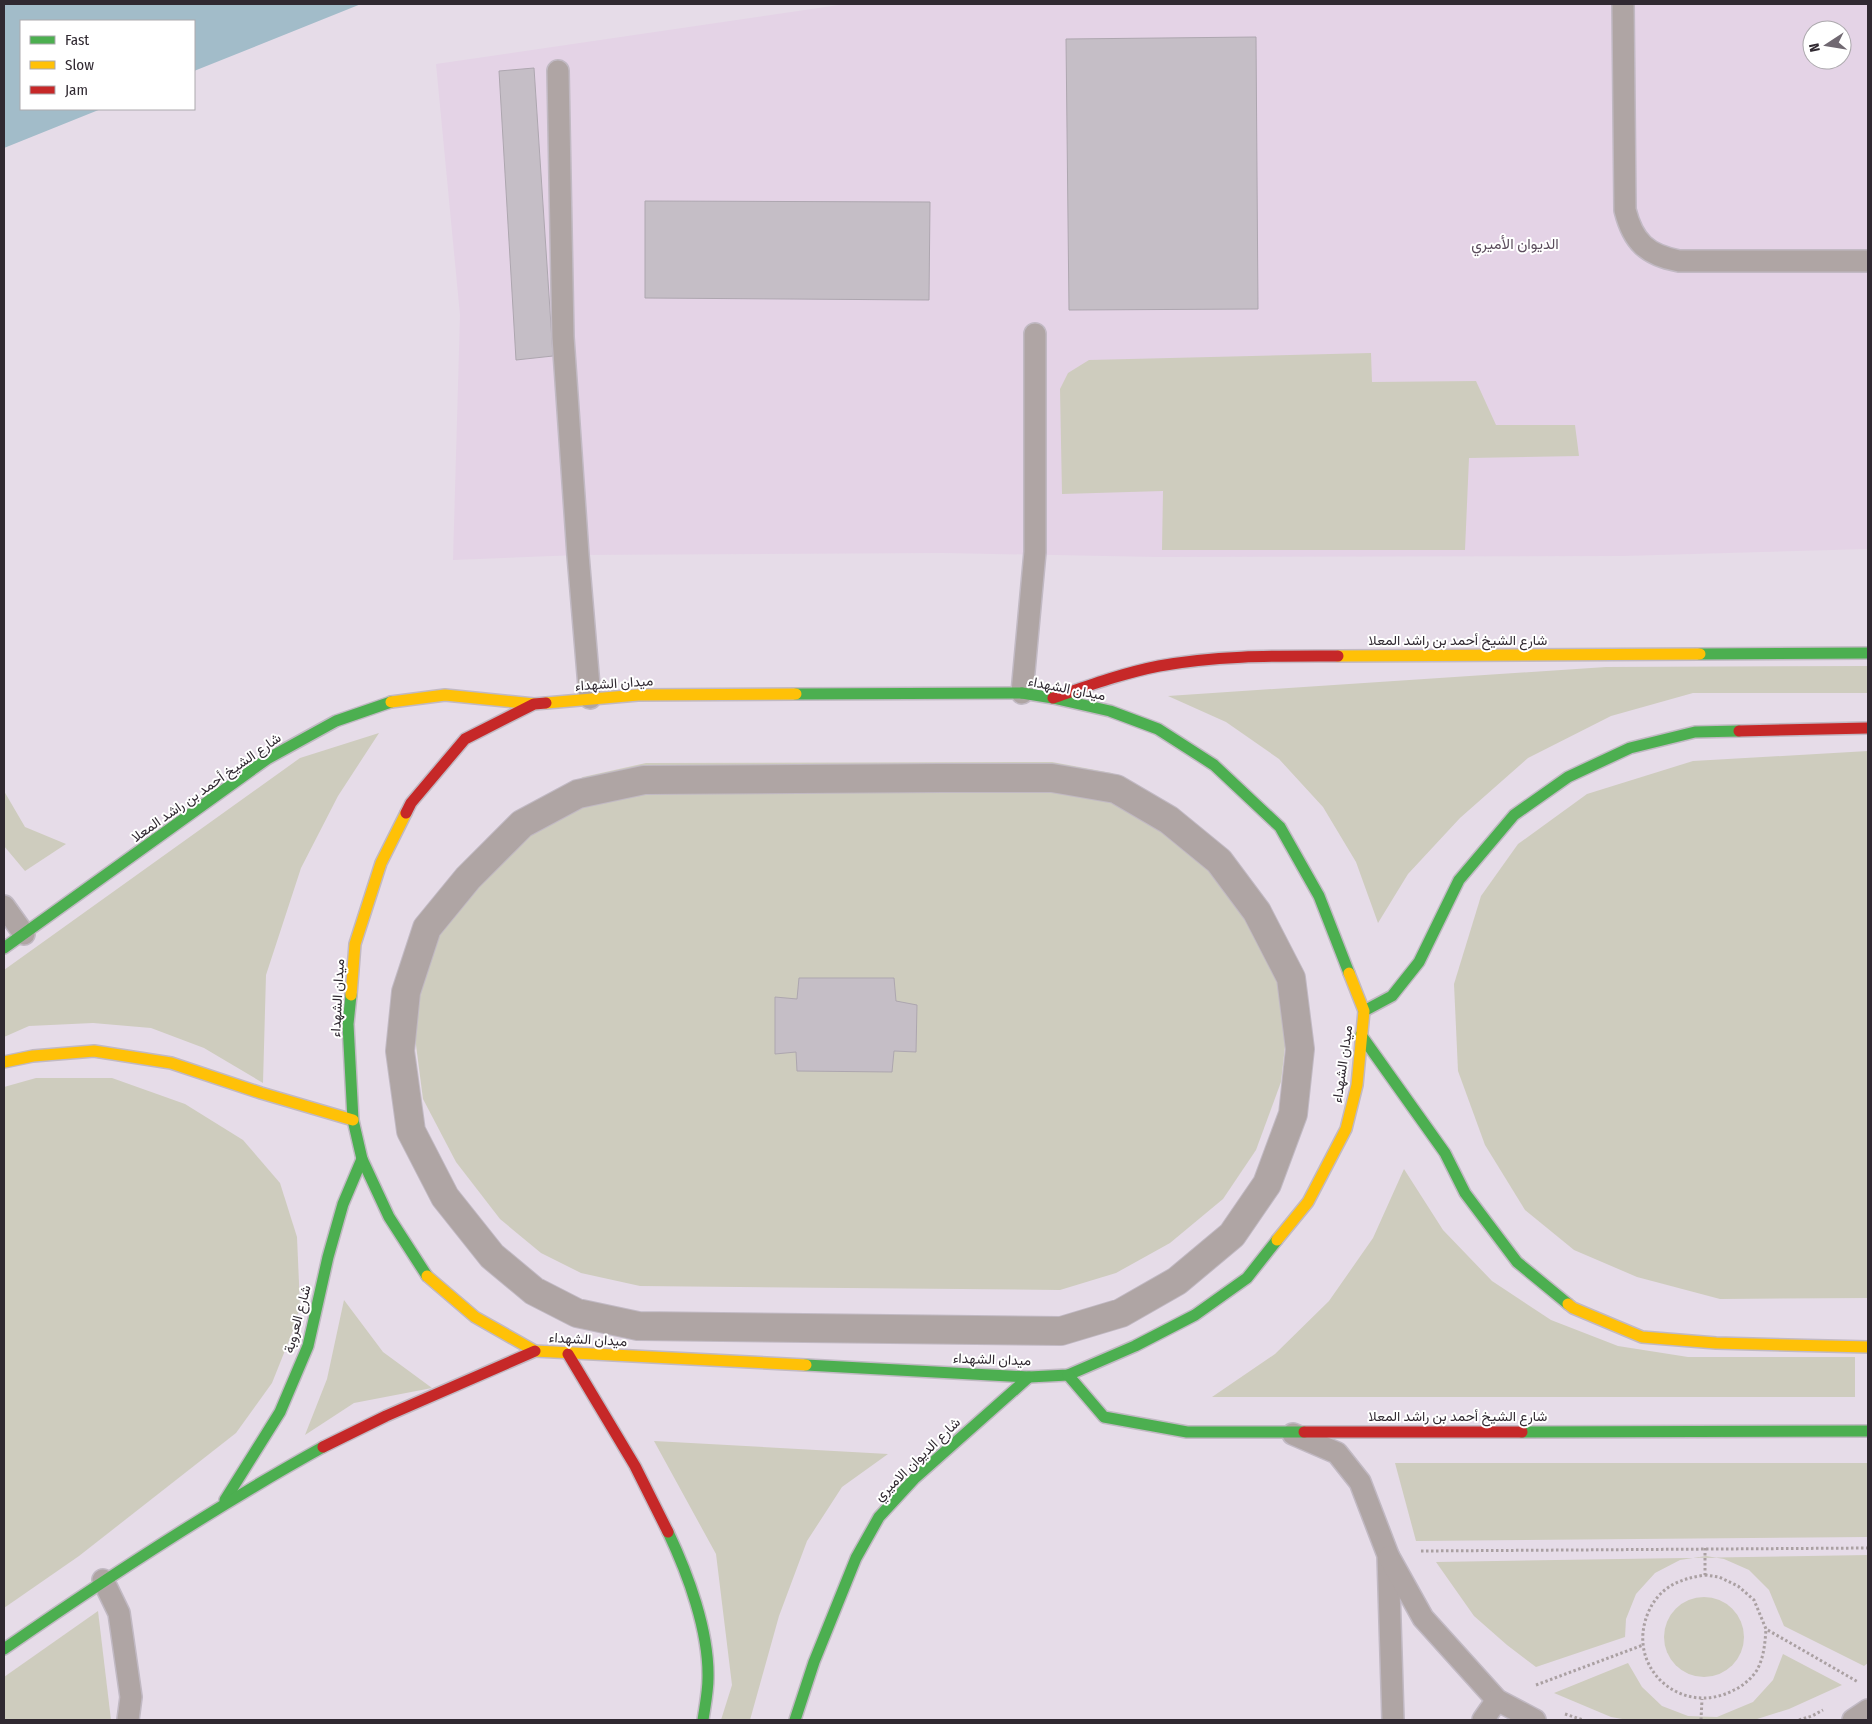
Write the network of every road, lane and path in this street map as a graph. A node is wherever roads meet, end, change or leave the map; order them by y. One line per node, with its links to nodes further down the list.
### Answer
1 (1623, 4): 3 (lane)
2 (558, 71): 7 (lane)
3 (1868, 261)
4 (1035, 334): 6 (lane)
5 (1868, 653): 8 (main road, شارع الشيخ أحمد بن راشد المعلا)
6 (1022, 693): 7 (main road, ميدان الشهداء); 8 (main road, ميدان الشهداء)
7 (590, 698): 9 (main road, ميدان الشهداء)
8 (1054, 698): 14 (main road, ميدان الشهداء)
9 (534, 704): 12 (main road, شارع الشيخ أحمد بن راشد المعلا); 17 (main road, ميدان الشهداء)
10 (1868, 728): 14 (main road)
11 (4, 906): 12 (lane)
12 (24, 934): 13 (main road, شارع الشيخ أحمد بن راشد المعلا)
13 (4, 948)
14 (1364, 1011): 15 (main road, ميدان الشهداء)
15 (1361, 1035): 20 (main road); 23 (main road, ميدان الشهداء)
16 (4, 1062): 17 (main road)
17 (353, 1120): 18 (main road, ميدان الشهداء)
18 (362, 1159): 21 (main road, ميدان الشهداء); 27 (main road, شارع العروبة)
19 (946, 1330): 19 (street)
20 (1868, 1347)
21 (535, 1351): 22 (main road, ميدان الشهداء); 27 (main road, شارع العروبة)
22 (568, 1354): 24 (main road, ميدان الشهداء); 43 (main road)
23 (1068, 1375): 24 (main road, ميدان الشهداء); 25 (main road, شارع الشيخ أحمد بن راشد المعلا)
24 (1029, 1377): 44 (main road, شارع الديوان الاميري)
25 (1286, 1431): 26 (main road, شارع الشيخ أحمد بن راشد المعلا); 31 (lane)
26 (1868, 1431)
27 (223, 1503): 33 (main road, شارع العروبة)
28 (1705, 1548): 29 (path); 30 (path); 32 (path)
29 (1868, 1548)
30 (1418, 1551)
31 (1388, 1555): 40 (lane); 45 (lane)
32 (1705, 1575): 34 (path); 35 (path)
33 (103, 1580): 36 (main road, شارع العروبة); 42 (lane)
34 (1766, 1629): 37 (path); 39 (path)
35 (1643, 1645): 38 (path); 39 (path)
36 (4, 1649)
37 (1864, 1685)
38 (1527, 1688)
39 (1702, 1699): 48 (path)
40 (1496, 1700): 46 (lane); 47 (lane)
41 (1868, 1710): 49 (lane)
42 (128, 1720)
43 (703, 1720)
44 (795, 1720)
45 (1393, 1720)
46 (1483, 1720)
47 (1535, 1720)
48 (1702, 1720)
49 (1853, 1720)

